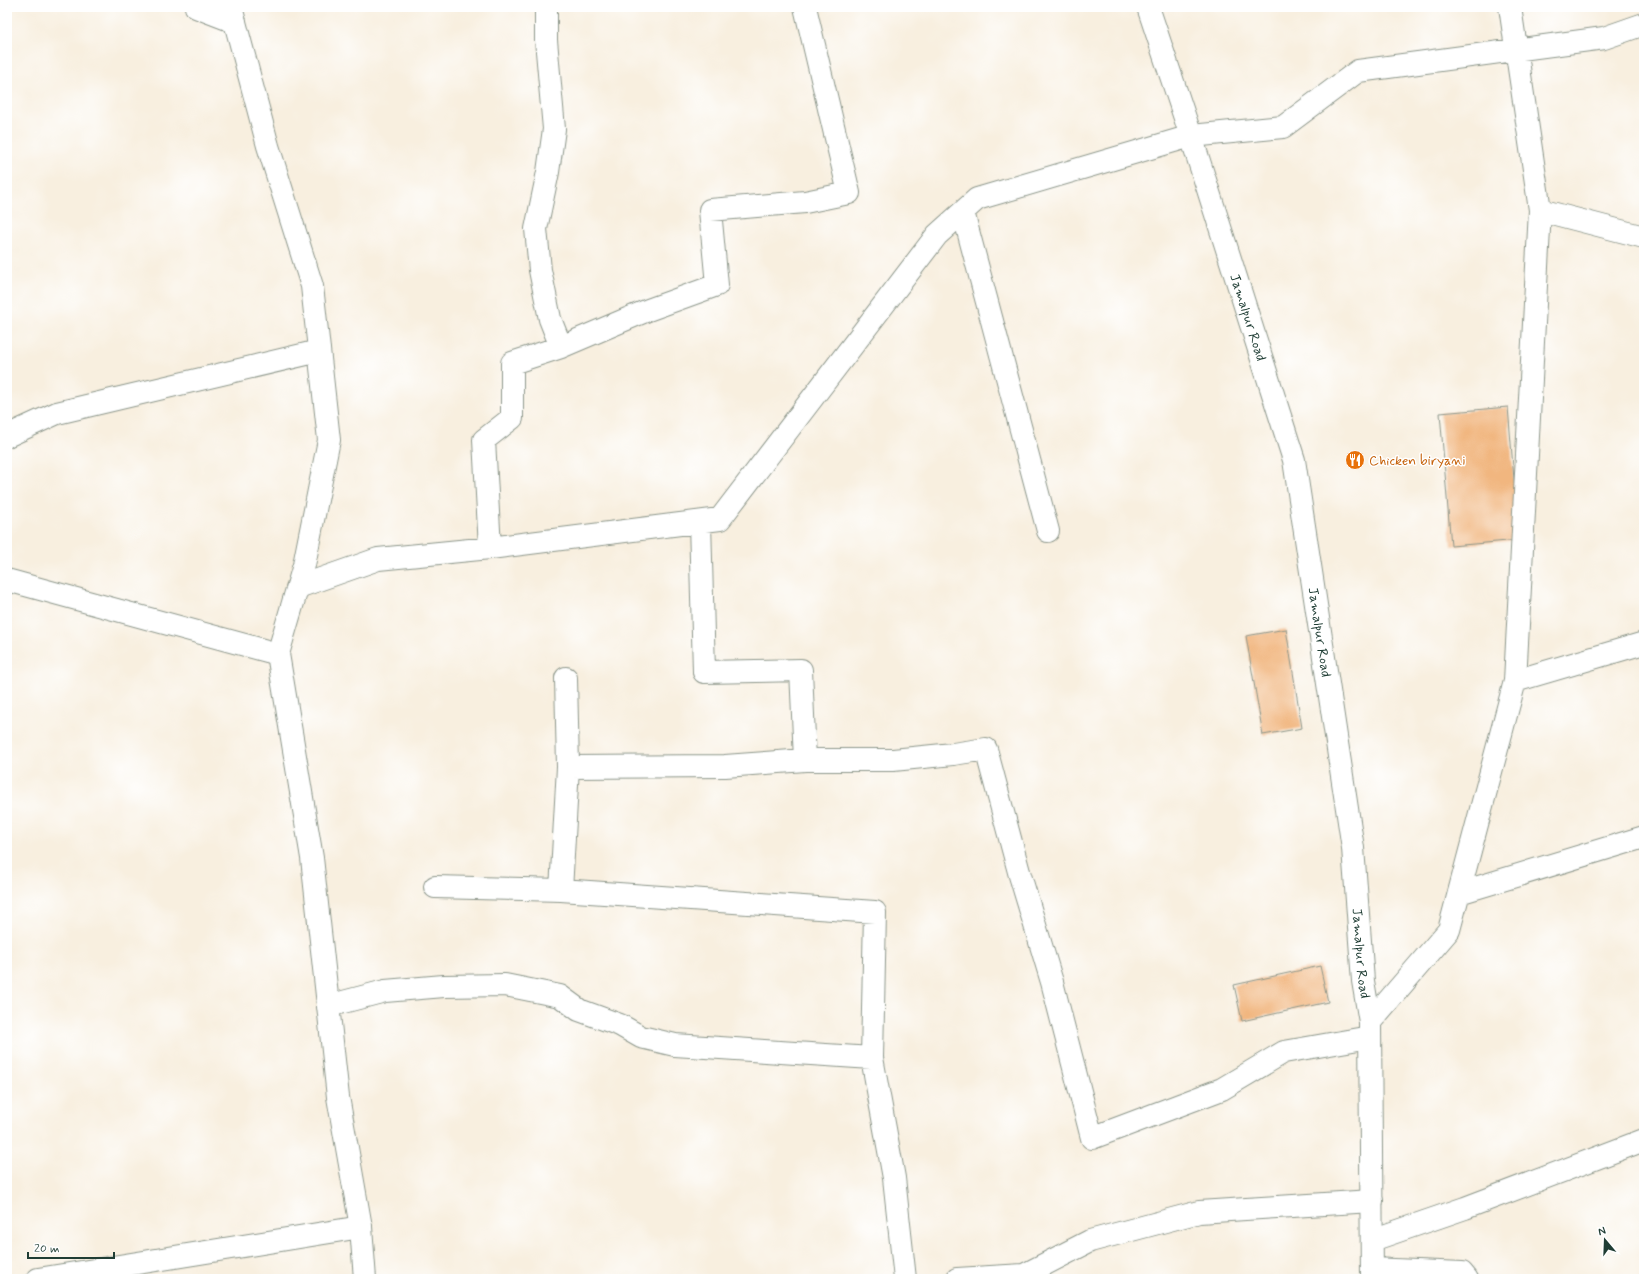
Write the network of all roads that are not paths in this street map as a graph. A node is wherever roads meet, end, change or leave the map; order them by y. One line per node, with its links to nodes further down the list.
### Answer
1 (196, 7): 6 (street)
2 (546, 7): 13 (street)
3 (805, 7): 13 (street)
4 (1148, 7): 9 (street, Jamalpur Road)
5 (1510, 7): 8 (street)
6 (233, 15): 14 (street)
7 (1644, 24): 8 (street)
8 (1516, 49): 9 (street); 10 (street)
9 (1191, 136): 11 (street); 32 (street, Jamalpur Road)
10 (1540, 210): 12 (street); 24 (street)
11 (963, 212): 16 (street); 17 (street)
12 (1644, 237)
13 (561, 347): 18 (street)
14 (319, 351): 15 (street); 20 (street)
15 (7, 436)
16 (700, 522): 18 (street); 25 (street)
17 (1048, 531)
18 (490, 548): 20 (street)
19 (7, 580): 22 (street)
20 (298, 587): 22 (street)
21 (1644, 643): 24 (street)
22 (278, 654): 31 (street)
23 (566, 678): 26 (street)
24 (1515, 681): 30 (street)
25 (805, 760): 26 (street); 32 (street)
26 (568, 767): 29 (street)
27 (1644, 837): 30 (street)
28 (435, 887): 29 (street)
29 (561, 890): 33 (street)
30 (1459, 894): 32 (street)
31 (328, 1006): 33 (street); 36 (street)
32 (1370, 1029): 35 (street, Jamalpur Road)
33 (872, 1058): 42 (street)
34 (1644, 1140): 37 (street)
35 (1372, 1201): 37 (street, Jamalpur Road); 39 (street)
36 (361, 1228): 40 (street); 41 (street)
37 (1372, 1240): 38 (street, Jamalpur Road)
38 (1372, 1274): 44 (street)
39 (1024, 1277): 43 (street)
40 (38, 1279)
41 (365, 1279)
42 (905, 1279)
43 (957, 1279)
44 (1466, 1279)

